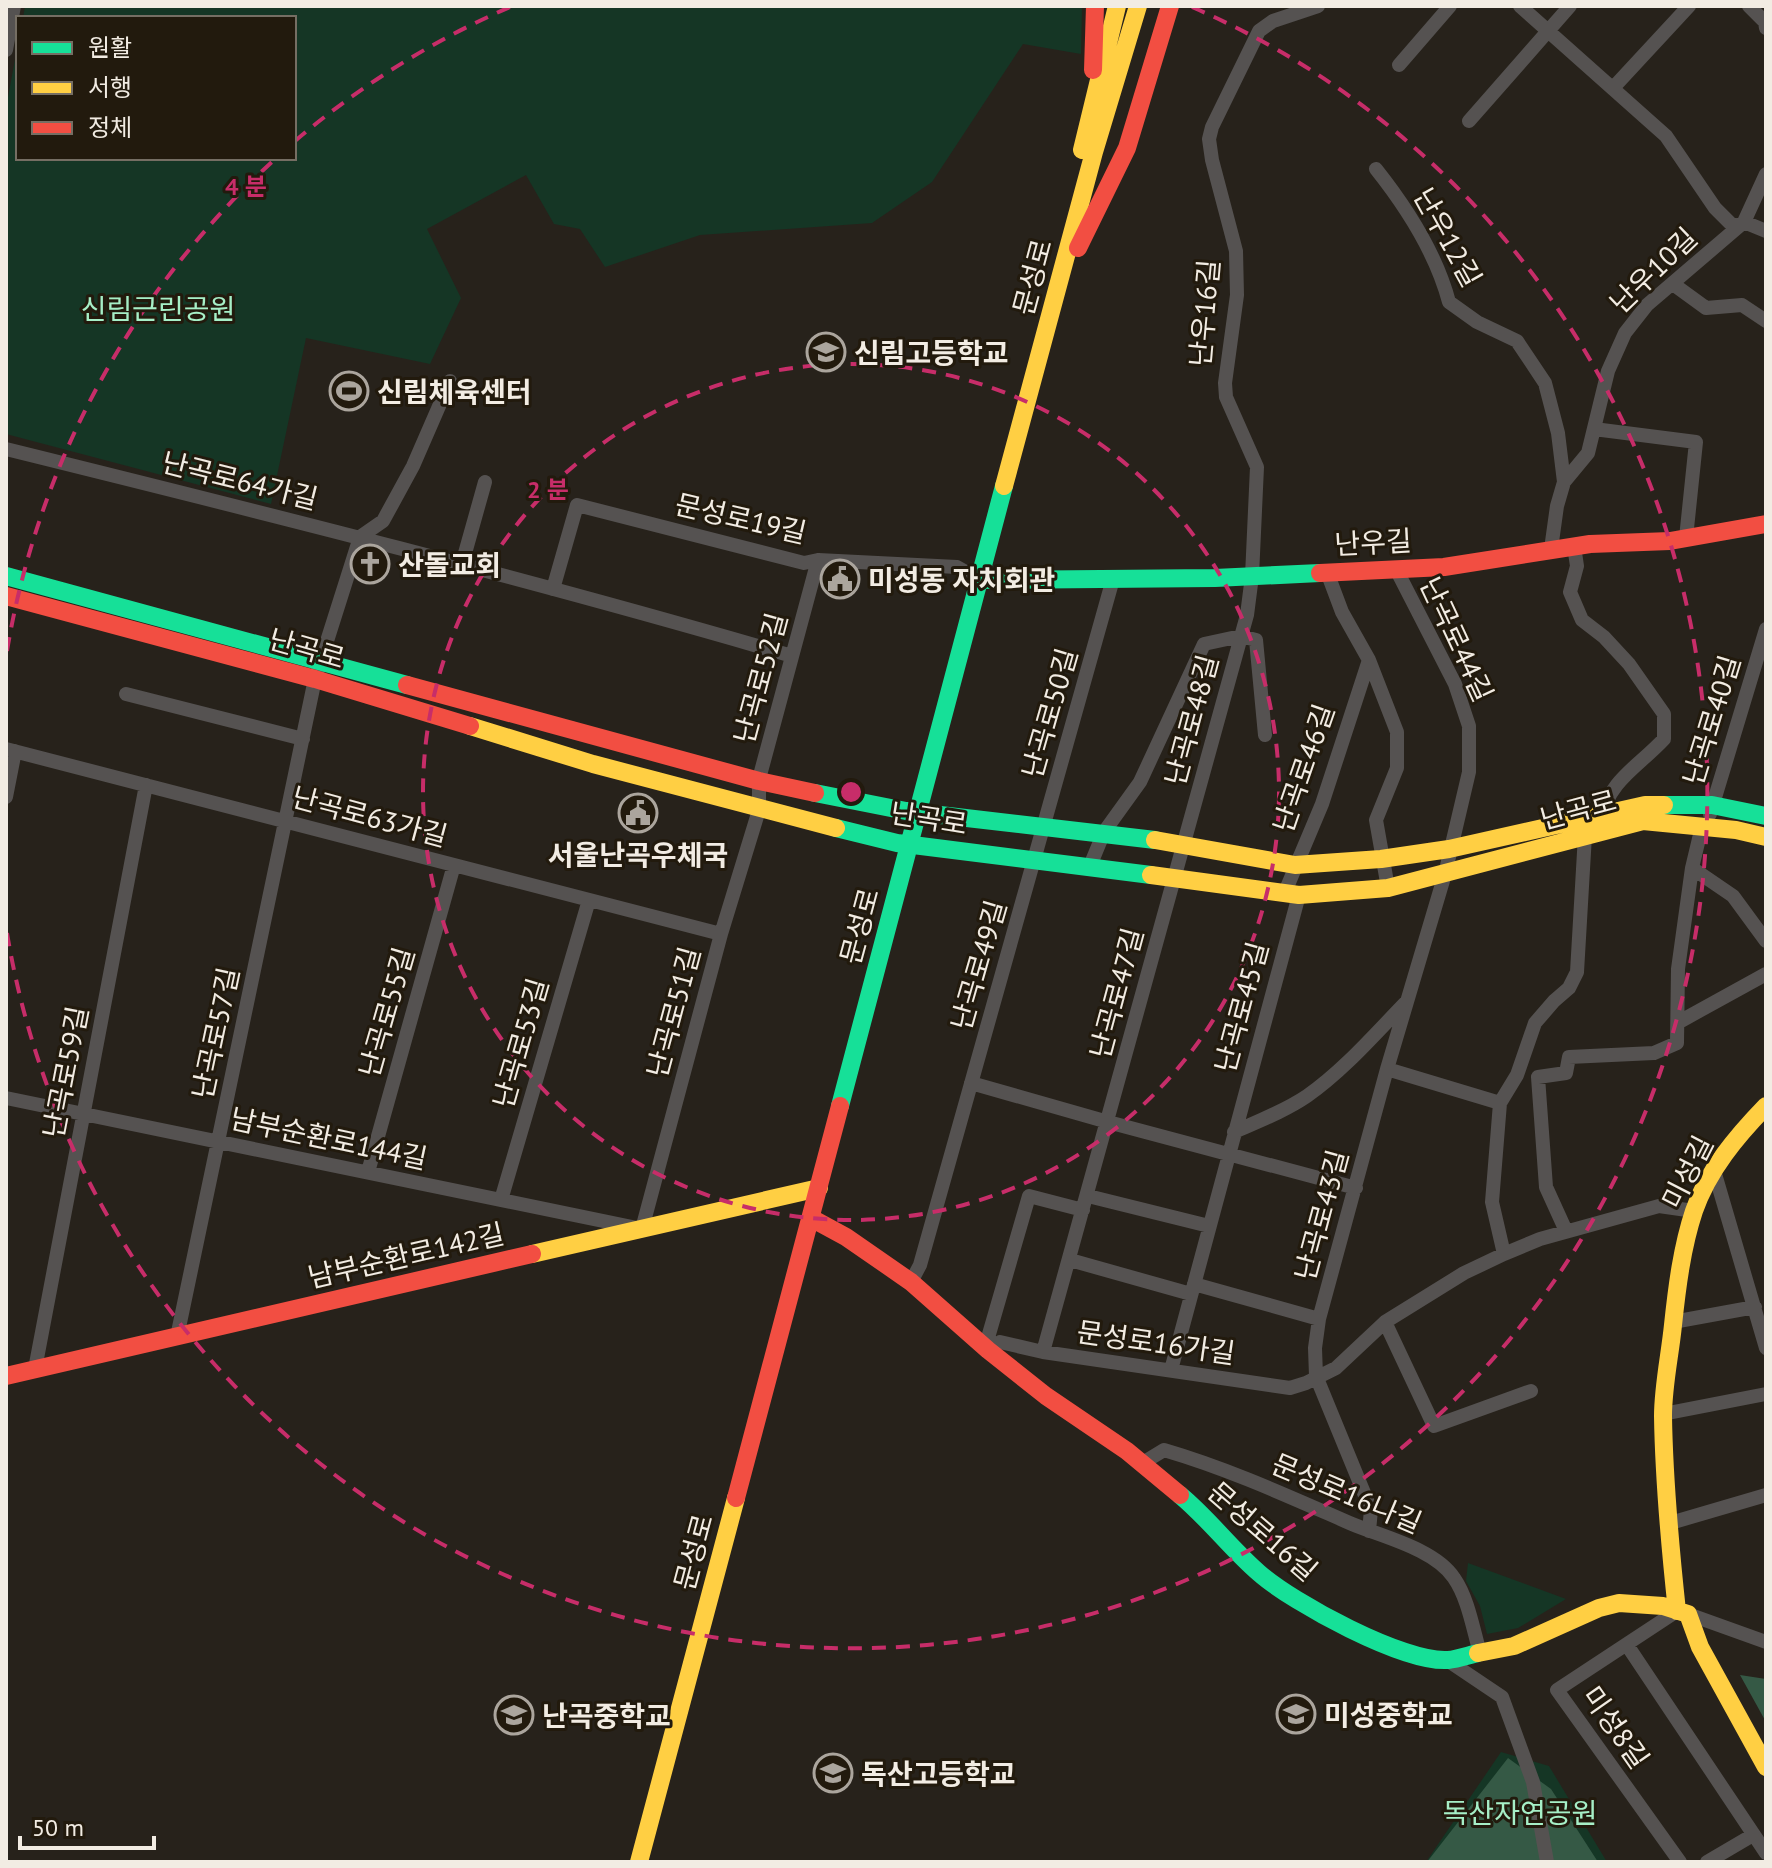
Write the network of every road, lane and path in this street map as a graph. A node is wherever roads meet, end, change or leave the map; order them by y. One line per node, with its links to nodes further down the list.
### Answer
1 (14, 6): 14 (street)
2 (1095, 6): 17 (main road)
3 (1117, 6): 17 (main road, 문성로)
4 (1138, 6): 24 (main road, 문성로)
5 (1170, 6): 24 (main road)
6 (1318, 6): 41 (street, 난우16길)
7 (1450, 6): 15 (street)
8 (1520, 6): 13 (street)
9 (1570, 6): 13 (street)
10 (1689, 6): 16 (street)
11 (1749, 6): 12 (street)
12 (1766, 28)
13 (1549, 30): 16 (street); 18 (street)
14 (6, 50)
15 (1399, 65)
16 (1613, 88): 21 (street)
17 (1091, 111): 42 (main road, 문성로)
18 (1469, 121)
19 (1376, 169): 30 (street, 난우12길)
20 (1766, 174): 21 (street, 난우10길)
21 (1741, 224): 22 (street); 23 (street, 난우10길)
22 (1766, 231)
23 (1673, 284): 25 (street); 27 (street, 난우10길)
24 (1057, 291): 42 (main road, 문성로)
25 (1766, 321)
26 (450, 381): 32 (street)
27 (1594, 429): 30 (street, 난우10길); 33 (street)
28 (6, 449): 32 (street, 난곡로64가길)
29 (485, 482): 37 (street)
30 (1564, 482): 35 (street, 난우10길)
31 (1766, 524): 33 (main road, 난우길)
32 (360, 537): 37 (street, 난곡로64가길); 49 (street, 난곡로57길)
33 (1686, 538): 34 (main road, 난우길)
34 (1574, 546): 35 (main road, 난우길); 66 (street)
35 (1551, 549): 38 (main road, 난우길)
36 (818, 560): 42 (street, 문성로19길); 44 (street, 문성로19길); 48 (street, 난곡로52길)
37 (462, 564): 44 (street, 난곡로64가길)
38 (1396, 569): 39 (main road, 난우길); 71 (street, 난곡로44길)
39 (1327, 572): 41 (main road, 난우길); 50 (street)
40 (6, 576): 49 (main road, 난곡로)
41 (1252, 576): 43 (main road, 난우길); 47 (street, 난곡로48길)
42 (976, 578): 43 (main road, 난우길); 61 (main road, 문성로)
43 (1113, 579): 64 (street, 난곡로50길)
44 (553, 589): 48 (street, 난곡로64가길)
45 (6, 596): 51 (main road, 난곡로)
46 (1766, 629): 59 (street, 난곡로40길)
47 (1241, 636): 53 (street); 67 (street); 69 (street, 난곡로48길)
48 (792, 656): 56 (street, 난곡로52길)
49 (321, 660): 51 (street, 난곡로57길); 56 (main road, 난곡로)
50 (1369, 660): 72 (street); 75 (street, 난곡로46길)
51 (315, 679): 54 (street, 난곡로57길); 60 (main road, 난곡로)
52 (126, 694): 54 (street)
53 (1265, 735)
54 (303, 739): 63 (street, 난곡로57길)
55 (11, 750): 57 (street, 난곡로63가길); 58 (street)
56 (759, 781): 60 (street, 난곡로52길); 61 (main road, 난곡로)
57 (146, 785): 63 (street, 난곡로63가길); 93 (street, 난곡로59길)
58 (6, 797)
59 (1712, 805): 62 (main road, 난곡로); 65 (street, 난곡로40길); 66 (main road, 난곡로)
60 (759, 810): 70 (main road, 난곡로); 83 (street, 난곡로51길)
61 (911, 812): 64 (main road, 난곡로); 70 (main road, 문성로)
62 (1766, 816)
63 (286, 821): 74 (street, 난곡로63가길); 96 (street, 난곡로57길)
64 (1043, 825): 67 (main road, 난곡로); 73 (street, 난곡로50길)
65 (1704, 826): 66 (main road, 난곡로); 68 (main road, 난곡로); 77 (street, 난곡로40길)
66 (1594, 827): 71 (main road, 난곡로); 78 (main road, 난곡로); 91 (street)
67 (1104, 832): 69 (main road, 난곡로); 76 (street)
68 (1766, 837)
69 (1184, 843): 75 (main road, 난곡로); 79 (street, 난곡로48길)
70 (903, 844): 73 (main road, 난곡로); 101 (main road, 문성로)
71 (1449, 849): 72 (main road, 난곡로); 78 (street, 난곡로44길)
72 (1381, 859): 75 (main road, 난곡로); 80 (street)
73 (1035, 861): 76 (main road, 난곡로); 89 (street, 난곡로49길)
74 (454, 865): 82 (street, 난곡로63가길); 98 (street, 난곡로55길)
75 (1295, 865): 81 (street, 난곡로46길)
76 (1090, 866): 79 (main road, 난곡로)
77 (1692, 868): 84 (street); 87 (street, 난곡로40길)
78 (1445, 874): 80 (main road, 난곡로); 86 (street, 난곡로43길)
79 (1173, 877): 81 (main road, 난곡로); 94 (street, 난곡로47길)
80 (1388, 888): 81 (main road, 난곡로)
81 (1292, 894): 95 (street, 난곡로45길)
82 (589, 900): 83 (street, 난곡로63가길); 102 (street, 난곡로53길)
83 (721, 934): 107 (street, 난곡로51길)
84 (1766, 941)
85 (1766, 974): 87 (street)
86 (1410, 999): 88 (street, 난곡로43길); 95 (street)
87 (1679, 1022): 108 (street)
88 (1387, 1069): 91 (street); 100 (street, 난곡로43길)
89 (971, 1083): 94 (street); 111 (street, 난곡로49길)
90 (6, 1098): 93 (street, 남부순환로144길)
91 (1500, 1103): 109 (street)
92 (1766, 1106): 99 (main road, 미성길)
93 (84, 1114): 96 (street, 남부순환로144길); 121 (street, 난곡로59길)
94 (1108, 1122): 97 (street); 103 (street, 난곡로47길)
95 (1234, 1132): 97 (street, 난곡로45길)
96 (219, 1142): 98 (street, 남부순환로144길); 117 (street, 난곡로57길)
97 (1230, 1153): 100 (street); 106 (street, 난곡로45길)
98 (368, 1172): 102 (street, 남부순환로144길)
99 (1715, 1174): 104 (main road, 미성길); 113 (street)
100 (1356, 1188): 114 (street, 난곡로43길)
101 (813, 1189): 105 (main road, 문성로); 107 (main road, 남부순환로142길); 140 (main road, 문성로)
102 (501, 1200): 107 (street, 남부순환로144길)
103 (1086, 1203): 106 (street); 110 (street, 난곡로47길); 119 (street)
104 (1694, 1211): 108 (street, 문성로16가길); 116 (main road, 미성길)
105 (811, 1218): 111 (main road, 문성로16길); 141 (main road, 문성로)
106 (1209, 1226): 112 (street, 난곡로45길)
107 (642, 1229): 117 (main road, 남부순환로142길)
108 (1566, 1231): 109 (street, 문성로16가길)
109 (1504, 1254): 115 (street, 문성로16가길)
110 (1070, 1260): 112 (street); 120 (street, 난곡로47길)
111 (911, 1282): 119 (main road, 문성로16길)
112 (1193, 1289): 114 (street); 122 (street, 난곡로45길)
113 (1755, 1307): 116 (street); 118 (street)
114 (1319, 1319): 124 (street, 난곡로43길)
115 (1385, 1322): 124 (street, 문성로16가길); 125 (street)
116 (1673, 1322): 127 (main road, 미성길)
117 (177, 1337): 121 (main road, 남부순환로142길)
118 (1765, 1341)
119 (986, 1349): 120 (street, 문성로16가길); 128 (main road, 문성로16길)
120 (1043, 1352): 122 (street, 문성로16가길)
121 (35, 1369): 123 (main road, 남부순환로142길)
122 (1171, 1370): 124 (street, 문성로16가길)
123 (6, 1376)
124 (1316, 1376): 131 (street)
125 (1531, 1391)
126 (1766, 1394): 127 (street)
127 (1663, 1414): 130 (main road, 미성길)
128 (1141, 1464): 131 (street, 문성로16나길); 136 (main road, 문성로16길)
129 (1766, 1495): 130 (street)
130 (1667, 1524): 132 (main road, 미성길)
131 (1369, 1531): 135 (street, 문성로16나길)
132 (1683, 1612): 133 (street); 134 (street, 미성8길); 135 (main road, 문성로16길); 137 (main road, 미성길)
133 (1766, 1642)
134 (1627, 1645): 138 (street, 미성8길); 143 (street, 미성8길)
135 (1480, 1653): 136 (main road, 문성로16길)
136 (1447, 1660): 142 (street)
137 (1766, 1767)
138 (1753, 1835): 139 (street, 미성8길); 144 (street)
139 (1766, 1853)
140 (624, 1862)
141 (639, 1862)
142 (1547, 1862)
143 (1680, 1862)
144 (1707, 1862)

